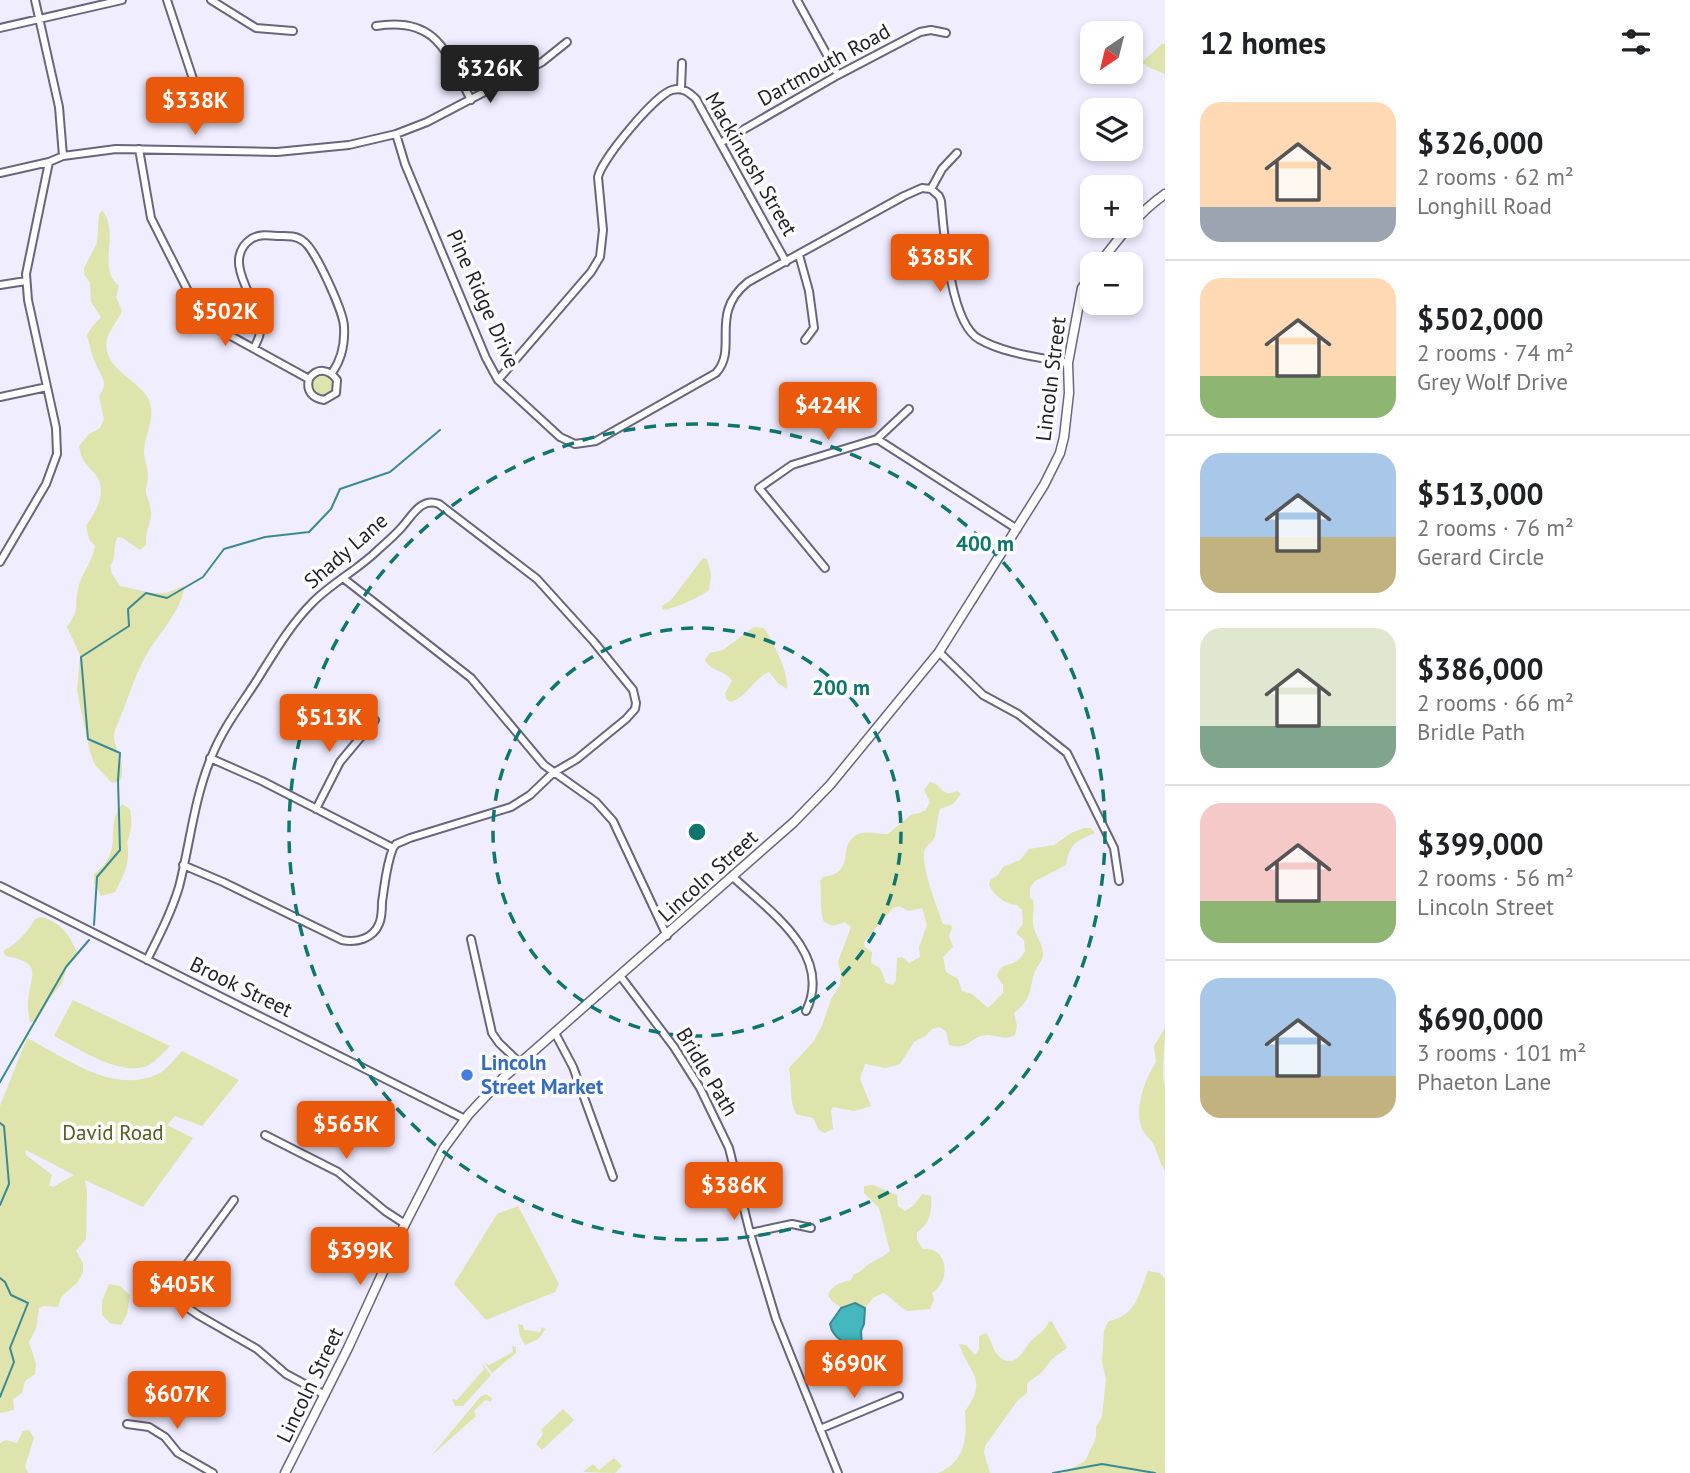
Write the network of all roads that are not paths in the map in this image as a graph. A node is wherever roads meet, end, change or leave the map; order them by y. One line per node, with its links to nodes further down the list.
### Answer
1 (36, 0): 6 (street)
2 (122, 0): 6 (street)
3 (167, 0): 14 (street)
4 (211, 0): 9 (street)
5 (797, 0): 13 (street)
6 (41, 20): 8 (street); 21 (street)
7 (376, 26): 16 (street)
8 (0, 28)
9 (293, 32)
10 (946, 33): 13 (street, Dartmouth Road)
11 (567, 42): 16 (street)
12 (682, 63): 15 (street, Mackintosh Street)
13 (838, 75): 18 (street, Dartmouth Road)
14 (195, 85)
15 (681, 89): 18 (street, Mackintosh Street); 37 (street, Mackintosh Street)
16 (471, 100): 17 (street)
17 (397, 134): 19 (street); 37 (street, Pine Ridge Drive)
18 (722, 142): 28 (street, Mackintosh Street)
19 (139, 149): 21 (street); 33 (street)
20 (957, 153): 24 (street)
21 (63, 156): 22 (street)
22 (49, 162): 23 (street); 29 (street)
23 (0, 173)
24 (931, 189): 27 (street, Pine Ridge Drive); 34 (street)
25 (1165, 194): 26 (main road)
26 (1109, 252)
27 (799, 255): 28 (street, Pine Ridge Drive); 32 (street)
28 (786, 262): 37 (street, Pine Ridge Drive)
29 (26, 281): 30 (street); 38 (street)
30 (0, 285)
31 (1080, 299): 34 (main road, Lincoln Street)
32 (805, 340)
33 (254, 348): 35 (street); 36 (street)
34 (1068, 363): 42 (main road, Lincoln Street)
35 (332, 373): 36 (street); 36 (street)
36 (309, 379)
37 (498, 380)
38 (47, 387): 39 (street); 43 (street)
39 (0, 397)
40 (909, 409): 41 (street)
41 (877, 439): 42 (street); 44 (street)
42 (1017, 529): 46 (main road, Lincoln Street)
43 (0, 562)
44 (825, 568)
45 (343, 578): 48 (street, Shady Lane); 49 (street); 49 (street, Shady Lane)
46 (939, 652): 53 (main road, Lincoln Street); 54 (street)
47 (375, 720): 50 (street)
48 (210, 758): 50 (street); 52 (street, Shady Lane)
49 (552, 773): 51 (street); 56 (street)
50 (316, 809): 51 (street)
51 (393, 848): 52 (street)
52 (183, 865): 58 (street, Shady Lane)
53 (733, 877): 56 (main road, Lincoln Street); 60 (street)
54 (1119, 881)
55 (0, 887): 58 (street, Brook Street)
56 (667, 936): 59 (main road, Lincoln Street)
57 (471, 939): 62 (street)
58 (147, 960): 63 (street, Brook Street)
59 (621, 976): 61 (main road, Lincoln Street); 69 (street, Bridle Path)
60 (806, 1011)
61 (555, 1033): 62 (main road, Lincoln Street); 65 (street)
62 (520, 1063): 63 (main road, Lincoln Street)
63 (465, 1119): 67 (main road, Lincoln Street)
64 (265, 1135): 67 (street)
65 (613, 1177)
66 (234, 1200): 70 (street)
67 (405, 1224): 70 (main road, Lincoln Street)
68 (811, 1228): 69 (street)
69 (750, 1233): 73 (street, Bridle Path)
70 (325, 1395): 75 (main road, Lincoln Street)
71 (899, 1396): 73 (street)
72 (127, 1424): 74 (street)
73 (820, 1429): 76 (street, Bridle Path)
74 (214, 1473)
75 (285, 1473)
76 (838, 1473)

